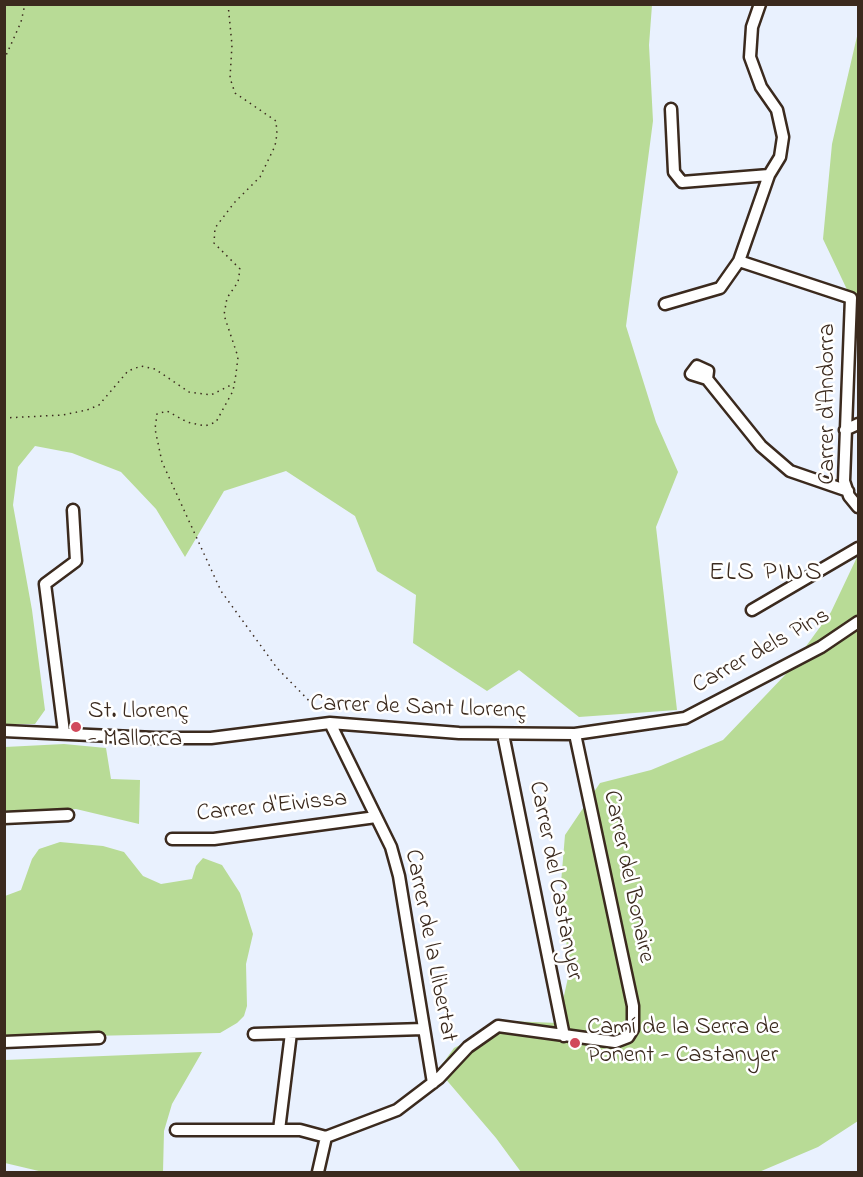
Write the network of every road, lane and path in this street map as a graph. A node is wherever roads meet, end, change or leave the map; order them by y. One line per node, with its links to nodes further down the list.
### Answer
1 (25, 4): 4 (path)
2 (228, 4): 11 (path)
3 (760, 4): 6 (street)
4 (4, 60)
5 (671, 110): 6 (street)
6 (769, 175): 7 (street)
7 (739, 261): 8 (street); 9 (street)
8 (855, 297): 14 (street, Carrer d'Andorra)
9 (665, 304)
10 (707, 379): 15 (street)
11 (234, 384): 12 (path); 22 (path)
12 (4, 418)
13 (858, 424): 14 (street)
14 (845, 430): 15 (street, Carrer d'Andorra)
15 (848, 492): 16 (street, Carrer d'Andorra)
16 (858, 507)
17 (73, 510): 24 (street)
18 (858, 548): 19 (street)
19 (752, 610)
20 (858, 622): 21 (street, Carrer dels Pins)
21 (685, 718): 26 (street, Carrer de Sant Llorenç)
22 (330, 723): 24 (street, Carrer de Sant Llorenç); 25 (street, Carrer de Sant Llorenç); 28 (street, Carrer de la Llibertat)
23 (4, 731): 24 (street, Carrer de Sant Llorenç)
24 (64, 732)
25 (503, 734): 26 (street, Carrer de Sant Llorenç); 34 (street, Carrer del Castanyer)
26 (575, 734): 34 (street, Carrer del Bonaire)
27 (68, 814): 29 (street)
28 (376, 817): 30 (street, Carrer d'Eivissa); 31 (street, Carrer de la Llibertat)
29 (4, 818)
30 (172, 839)
31 (424, 1029): 32 (street); 37 (street, Carrer de la Llibertat)
32 (291, 1033): 33 (street); 39 (street)
33 (254, 1034)
34 (564, 1036): 37 (street)
35 (99, 1038): 36 (street)
36 (4, 1042)
37 (433, 1083): 40 (street)
38 (176, 1130): 39 (street)
39 (279, 1130): 40 (street)
40 (326, 1137): 41 (street)
41 (318, 1173)

